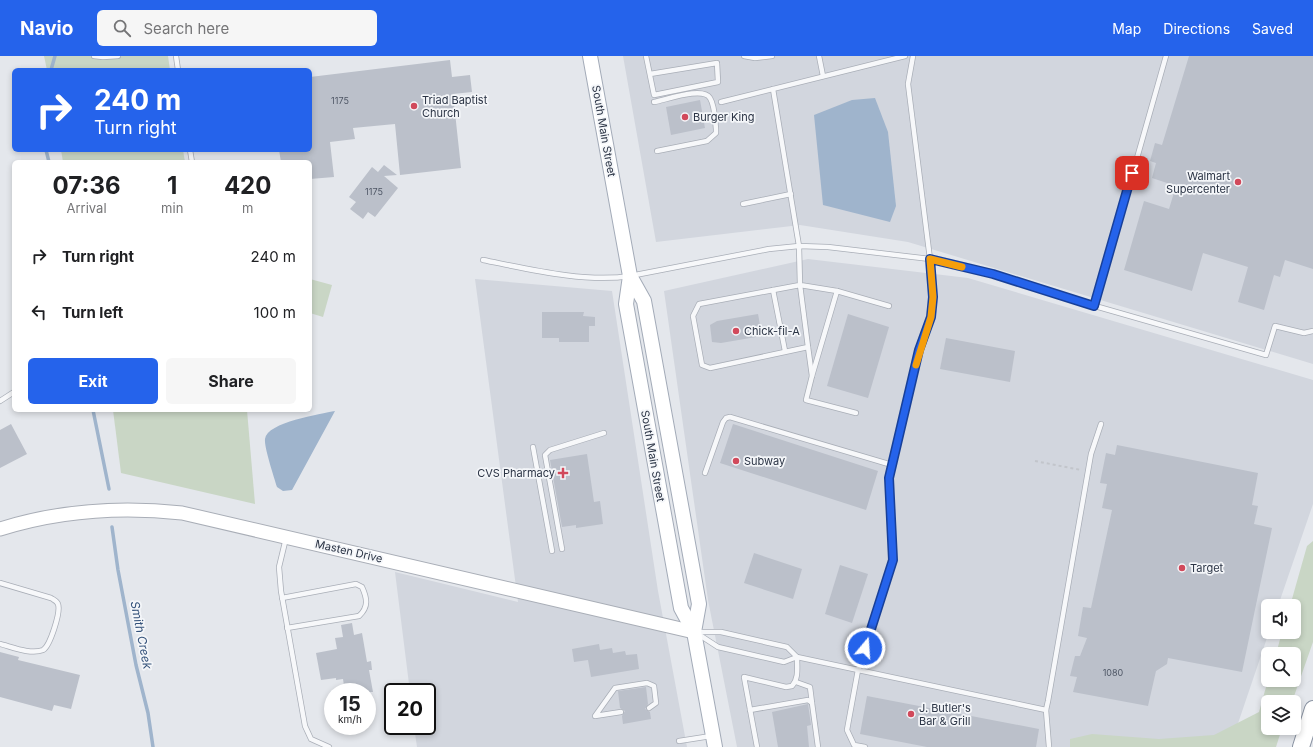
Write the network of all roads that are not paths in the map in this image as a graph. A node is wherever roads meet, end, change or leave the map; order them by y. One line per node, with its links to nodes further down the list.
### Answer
1 (94, 56): 2 (lane)
2 (118, 56)
3 (176, 56): 12 (lane)
4 (590, 56): 24 (main road, South Main Street)
5 (646, 56): 13 (lane)
6 (744, 56): 7 (lane)
7 (772, 56)
8 (819, 56): 14 (lane)
9 (905, 56): 14 (lane)
10 (913, 56): 22 (lane)
11 (1166, 56): 29 (lane)
12 (178, 68)
13 (650, 74): 13 (lane)
14 (823, 76): 15 (lane)
15 (773, 89): 17 (lane); 19 (lane)
16 (654, 102): 18 (lane)
17 (721, 102)
18 (657, 151)
19 (791, 194): 20 (lane); 21 (lane)
20 (743, 204)
21 (799, 246): 22 (lane); 24 (lane); 25 (lane)
22 (930, 259): 29 (lane); 40 (lane)
23 (483, 260): 24 (lane)
24 (630, 276): 49 (main road, South Main Street)
25 (800, 286): 26 (lane); 27 (lane); 31 (lane)
26 (773, 290): 32 (lane); 32 (lane)
27 (837, 291): 28 (lane); 33 (lane)
28 (888, 306)
29 (1094, 306): 30 (lane)
30 (1313, 330)
31 (808, 347): 32 (lane); 33 (lane)
32 (786, 351)
33 (812, 376): 36 (lane)
34 (12, 393): 35 (lane)
35 (0, 401)
36 (856, 413)
37 (1101, 424): 58 (lane)
38 (604, 433): 44 (lane)
39 (533, 447): 45 (lane)
40 (892, 465): 41 (lane); 52 (lane)
41 (705, 474)
42 (0, 529): 43 (street, Masten Drive)
43 (286, 536): 47 (lane); 49 (street, Masten Drive)
44 (562, 549)
45 (552, 550)
46 (0, 583): 50 (lane)
47 (282, 598): 48 (lane); 48 (lane)
48 (287, 628): 62 (lane)
49 (694, 632): 51 (lane); 51 (lane); 61 (main road, South Main Street)
50 (0, 644)
51 (797, 657): 52 (lane); 53 (lane)
52 (858, 670): 58 (lane); 65 (lane)
53 (796, 682): 54 (lane); 57 (lane)
54 (812, 703): 57 (lane); 64 (lane)
55 (649, 708): 59 (lane)
56 (1313, 709): 67 (highway)
57 (750, 710): 63 (lane)
58 (1046, 710): 66 (lane)
59 (621, 712)
60 (679, 741): 61 (lane)
61 (714, 742)
62 (329, 747)
63 (757, 747)
64 (818, 747)
65 (866, 747)
66 (1049, 747)
67 (1301, 747)

